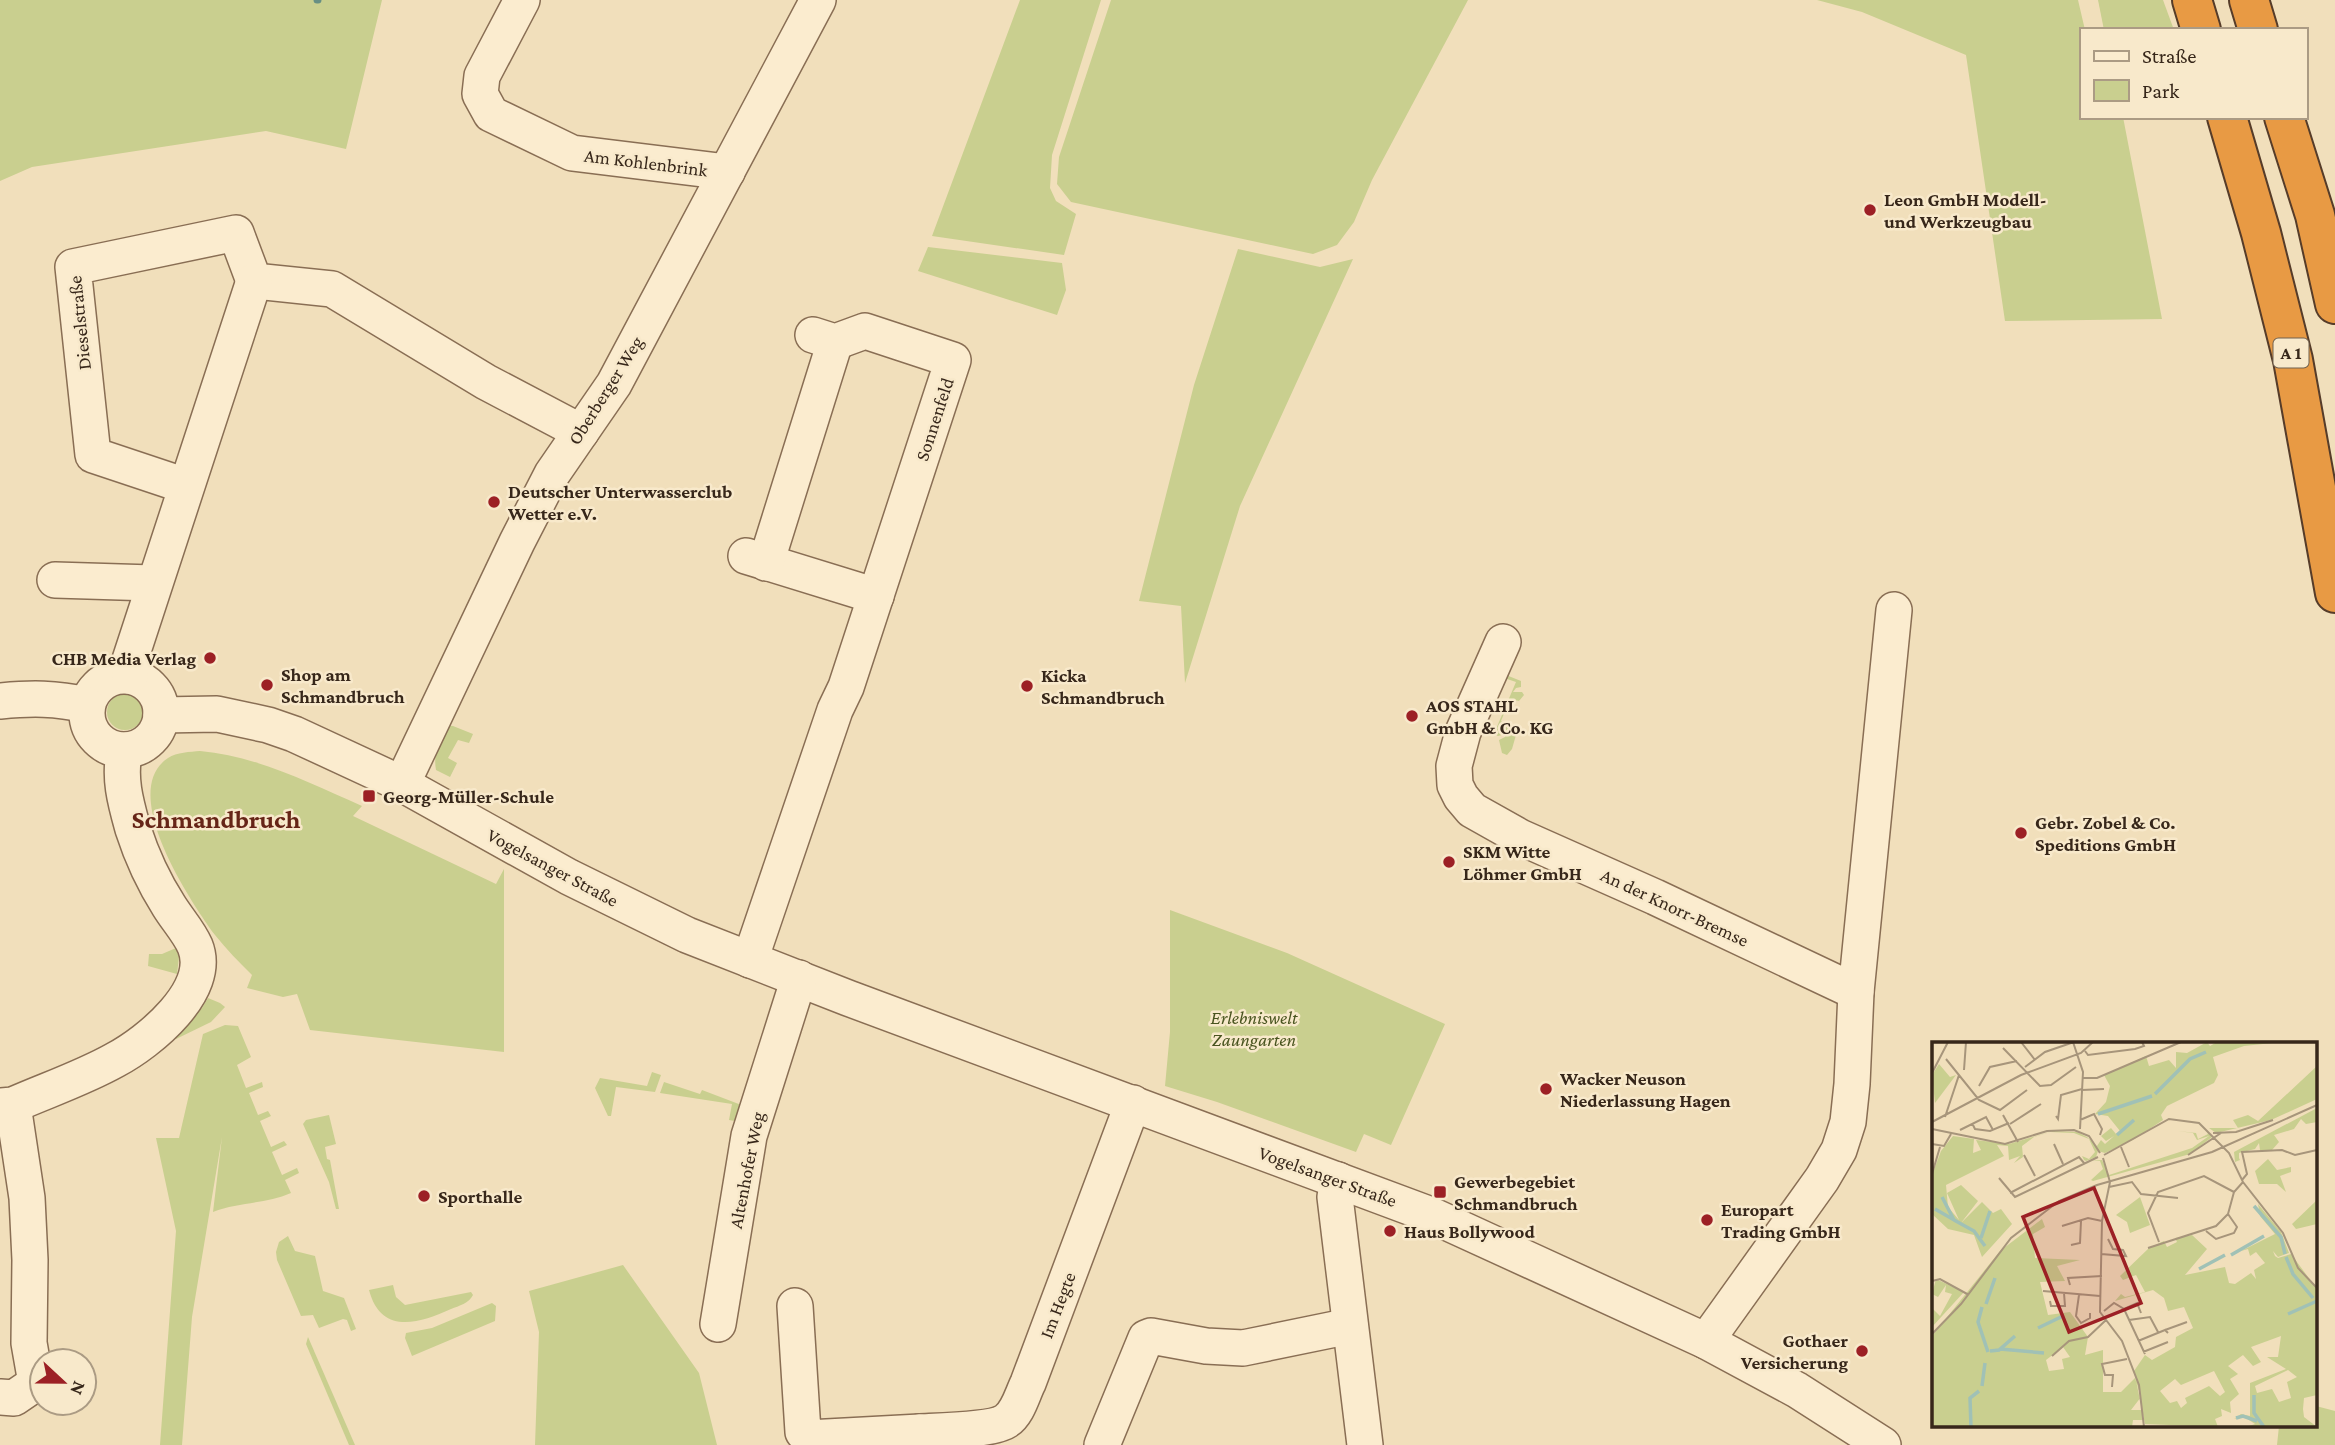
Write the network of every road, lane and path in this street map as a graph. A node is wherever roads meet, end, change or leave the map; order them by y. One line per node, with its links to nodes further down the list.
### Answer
1 (522, 0): 9 (street, Am Kohlenbrink)
2 (818, 0): 9 (street, Oberberger Weg)
3 (2192, 0): 5 (highway)
4 (2249, 0): 6 (highway)
5 (2200, 28)
6 (2257, 28)
7 (2228, 119): 16 (highway, A 1)
8 (2285, 119): 11 (highway)
9 (727, 172): 12 (street, Oberberger Weg)
10 (254, 281): 12 (street); 13 (street); 13 (street, Dieselstraße)
11 (2335, 304)
12 (580, 432): 25 (street, Oberberger Weg)
13 (186, 486): 15 (street)
14 (55, 580): 15 (street)
15 (153, 583): 20 (street)
16 (2335, 593)
17 (876, 596): 17 (street, Sonnenfeld); 26 (street, Sonnenfeld)
18 (1894, 610): 28 (street)
19 (1503, 642): 28 (street, An der Knorr-Bremse)
20 (130, 676): 22 (street); 23 (street)
21 (0, 701): 22 (street)
22 (87, 705): 24 (street)
23 (161, 715): 24 (street); 25 (street, Vogelsanger Straße)
24 (125, 750): 30 (street)
25 (402, 784): 26 (street, Vogelsanger Straße)
26 (750, 960): 27 (street, Vogelsanger Straße)
27 (799, 978): 29 (street, Vogelsanger Straße); 34 (street, Altenhofer Weg)
28 (1856, 992): 36 (street)
29 (1133, 1104): 31 (street, Vogelsanger Straße); 38 (street, Im Hegte)
30 (6, 1105): 32 (street)
31 (1338, 1180): 35 (street); 36 (street, Vogelsanger Straße)
32 (15, 1260): 37 (street)
33 (795, 1306): 38 (street, Im Hegte)
34 (718, 1324)
35 (1350, 1326): 39 (street); 40 (street)
36 (1706, 1341): 41 (street, Vogelsanger Straße)
37 (0, 1397)
38 (920, 1439)
39 (1102, 1445)
40 (1365, 1445)
41 (1883, 1445)

